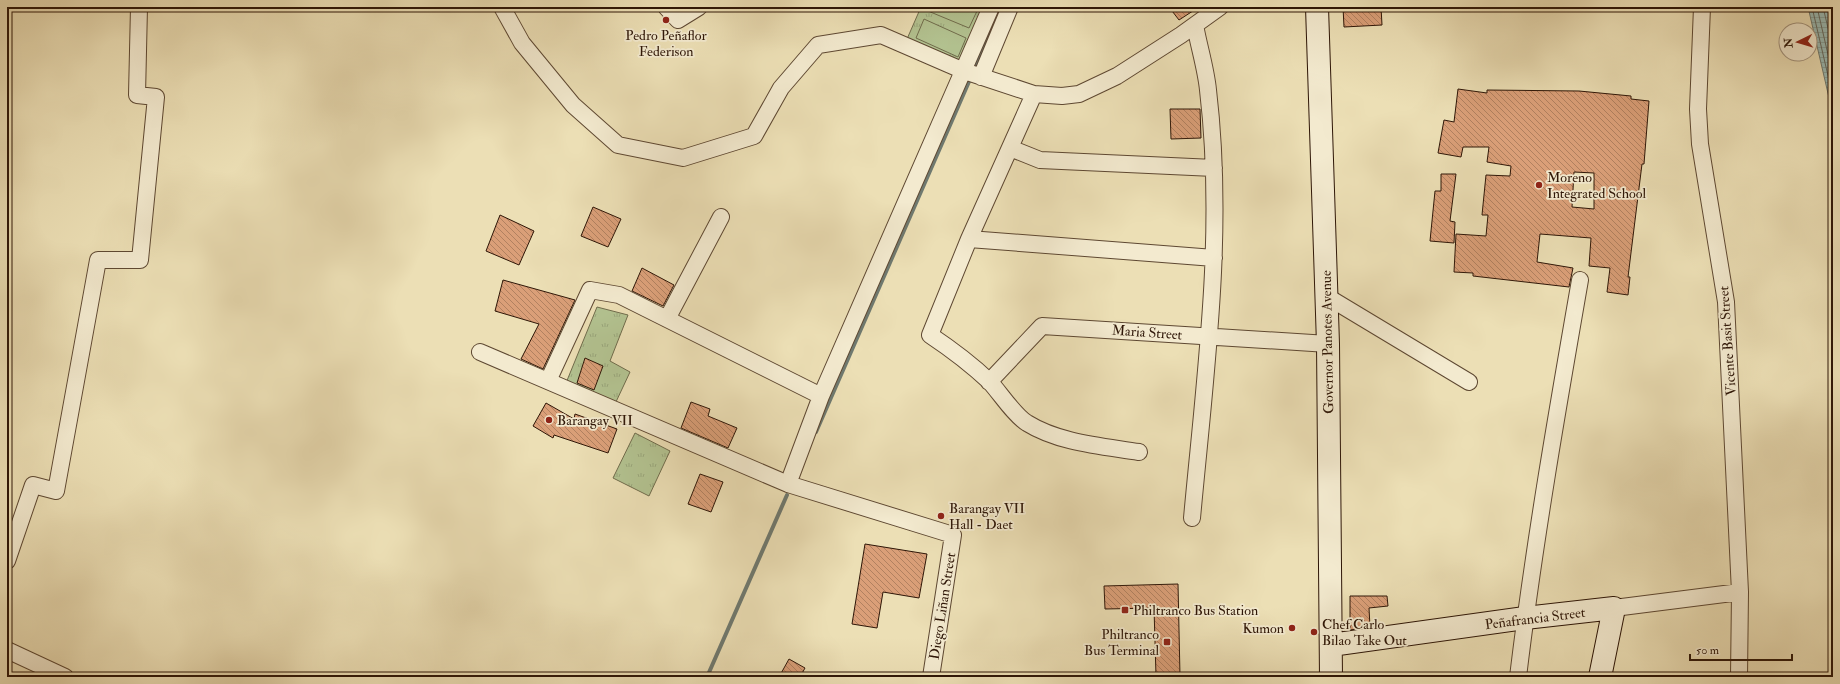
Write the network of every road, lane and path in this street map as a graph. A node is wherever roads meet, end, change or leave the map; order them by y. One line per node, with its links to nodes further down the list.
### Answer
1 (140, 7): 32 (street)
2 (502, 7): 11 (street)
3 (666, 7): 4 (street)
4 (699, 7)
5 (991, 7): 11 (street)
6 (1010, 7): 12 (street)
7 (1220, 7): 10 (street)
8 (1317, 7): 20 (main road, Governor Panotes Avenue)
9 (1702, 7): 33 (street, Vicente Basit Street)
10 (1194, 25): 13 (street); 15 (street)
11 (964, 71): 12 (street); 28 (street)
12 (981, 77): 13 (street)
13 (1034, 94): 14 (street)
14 (1010, 148): 15 (street); 17 (street)
15 (1214, 168): 18 (street)
16 (721, 217): 21 (street)
17 (969, 239): 18 (street); 26 (street)
18 (1214, 258): 22 (street)
19 (1580, 280): 35 (street)
20 (1326, 296): 23 (main road, Governor Panotes Avenue); 27 (street)
21 (667, 319): 25 (street); 28 (street)
22 (1210, 336): 23 (street, Maria Street); 26 (street, Maria Street); 31 (street)
23 (1328, 344): 36 (main road, Governor Panotes Avenue)
24 (480, 352): 25 (street)
25 (548, 381): 30 (street)
26 (990, 382): 29 (street)
27 (1469, 382)
28 (821, 396): 30 (street)
29 (1139, 452)
30 (788, 484): 39 (street, Diego Liñan Street)
31 (1192, 518)
32 (7, 561)
33 (1740, 592): 34 (street, Peñafrancia Street); 43 (street, Vicente Basit Street)
34 (1614, 608): 35 (main road, Peñafrancia Street); 42 (main road)
35 (1525, 618): 36 (main road, Peñafrancia Street); 41 (street)
36 (1331, 645): 40 (main road, Governor Panotes Avenue)
37 (7, 650): 38 (street)
38 (65, 677)
39 (931, 677)
40 (1331, 677)
41 (1518, 677)
42 (1600, 677)
43 (1739, 677)

